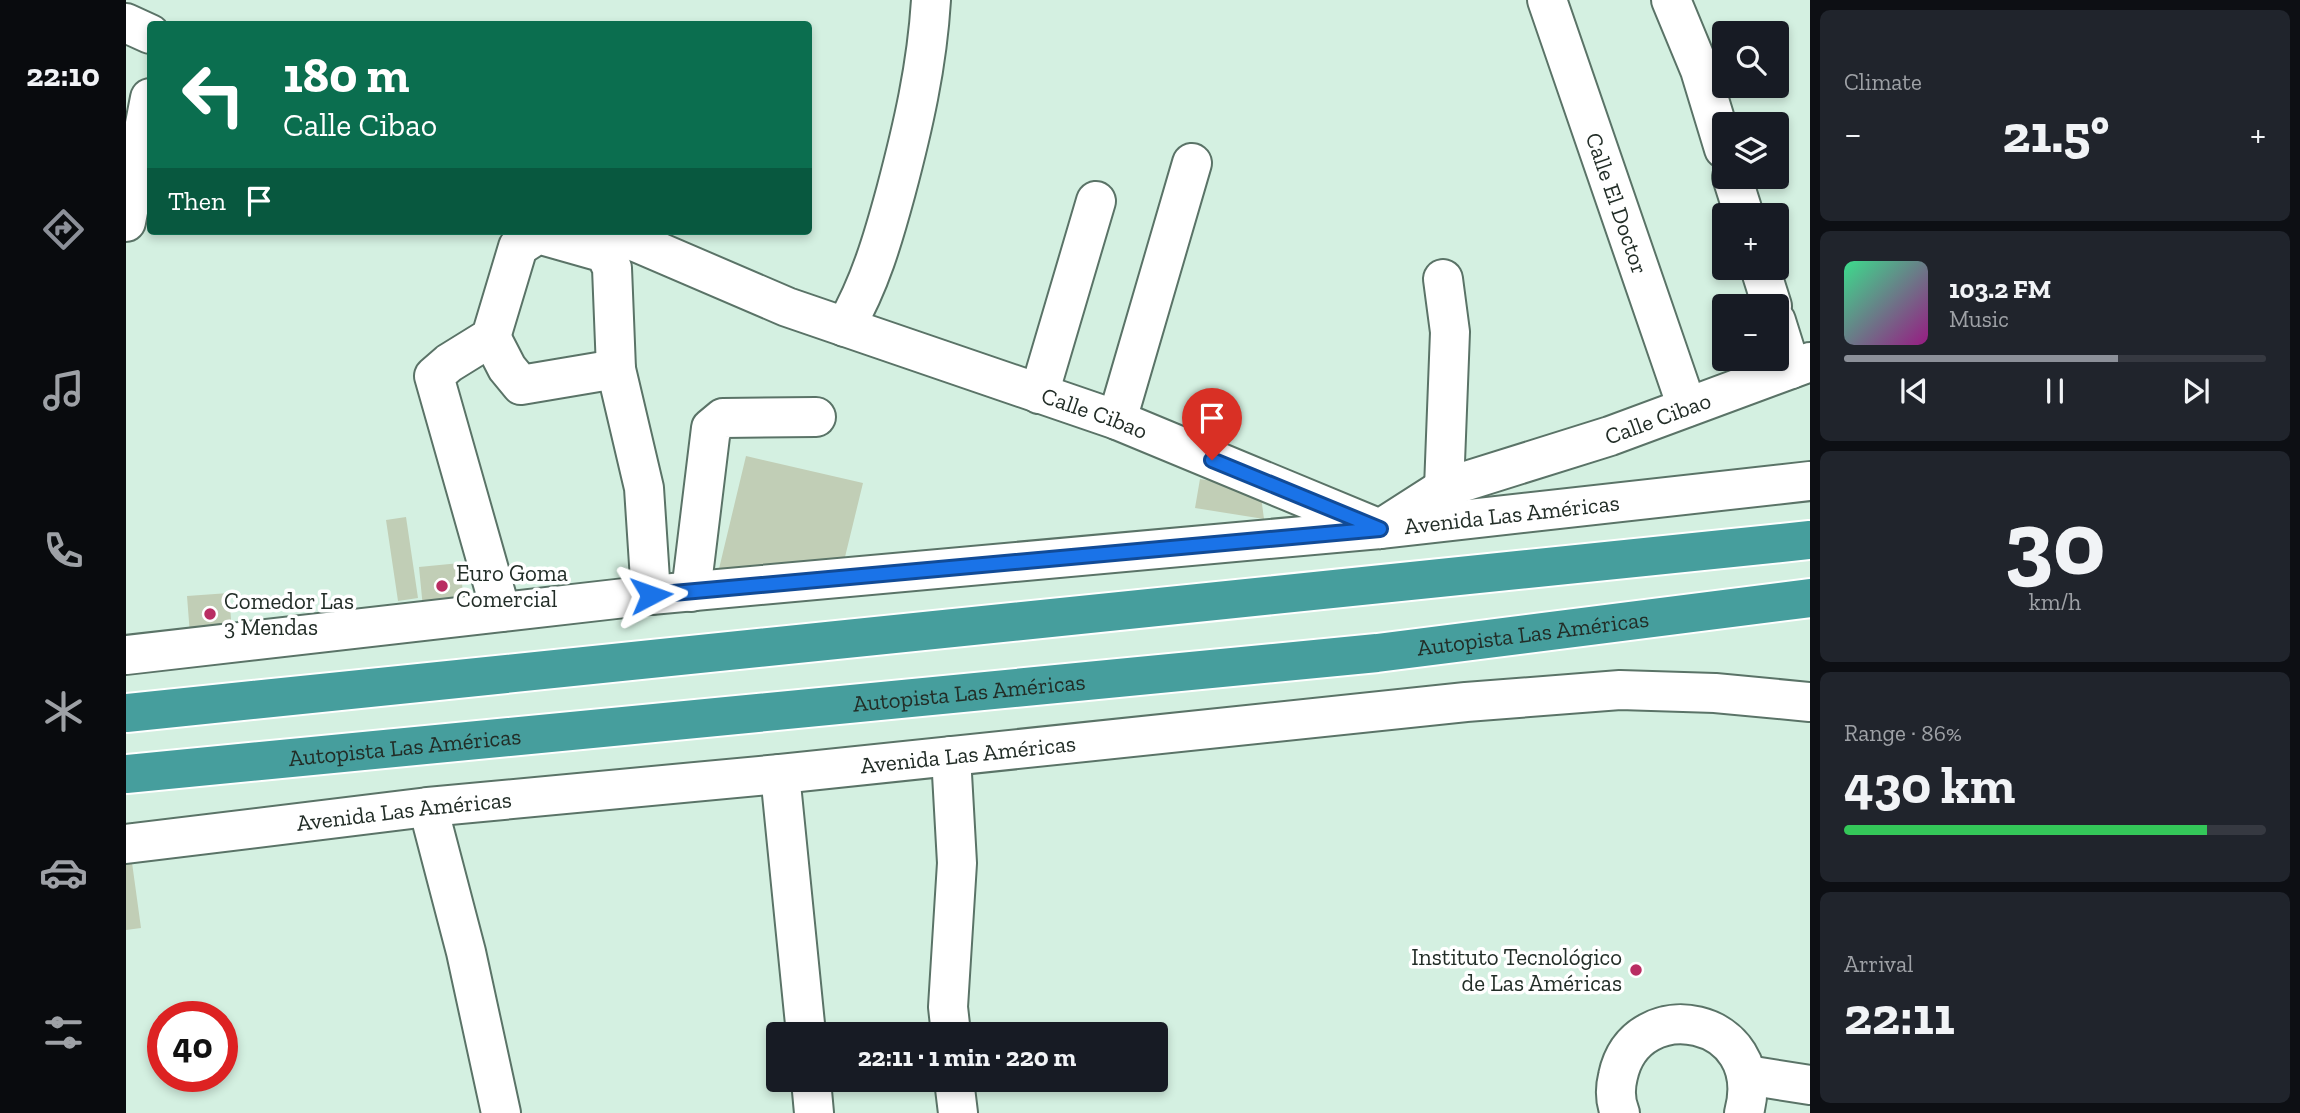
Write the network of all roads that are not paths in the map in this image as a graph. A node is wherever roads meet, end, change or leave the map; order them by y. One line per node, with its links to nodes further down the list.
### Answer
1 (931, 0): 15 (street)
2 (1547, 0): 21 (street, Calle El Doctor)
3 (1671, 0): 6 (street)
4 (126, 23): 5 (street)
5 (147, 33)
6 (1713, 112)
7 (147, 114): 10 (street)
8 (1192, 163): 23 (street)
9 (1096, 201): 20 (street)
10 (126, 222)
11 (536, 235): 16 (street)
12 (542, 235): 19 (street)
13 (619, 235): 15 (street, Calle Cibao)
14 (1443, 279): 25 (street)
15 (845, 327): 20 (street, Calle Cibao)
16 (491, 337): 19 (street); 31 (street)
17 (1789, 345): 18 (street)
18 (1800, 365): 21 (street, Calle Cibao)
19 (616, 369): 29 (street)
20 (1039, 394): 23 (street, Calle Cibao)
21 (1687, 407): 25 (street, Calle Cibao)
22 (816, 417): 28 (street)
23 (1116, 420): 26 (street, Calle Cibao)
24 (1810, 481): 26 (street, Avenida Las Américas)
25 (1444, 488): 26 (street, Calle Cibao)
26 (1380, 529): 28 (street, Avenida Las Américas)
27 (1810, 540): 34 (highway)
28 (691, 592): 29 (street, Avenida Las Américas)
29 (651, 595): 31 (street, Avenida Las Américas)
30 (1806, 600): 36 (highway, Autopista Las Américas)
31 (501, 612): 32 (street, Avenida Las Américas)
32 (126, 655)
33 (1810, 702): 35 (street, Avenida Las Américas)
34 (126, 713)
35 (951, 756): 37 (street, Avenida Las Américas); 41 (street)
36 (126, 774)
37 (780, 774): 38 (street, Avenida Las Américas); 40 (street)
38 (428, 807): 39 (street, Avenida Las Américas); 46 (street)
39 (126, 844)
40 (805, 1022)
41 (950, 1022)
42 (1747, 1075): 43 (street); 49 (street); 50 (street)
43 (1810, 1085)
44 (812, 1092): 47 (street)
45 (955, 1092): 48 (street)
46 (501, 1113)
47 (814, 1113)
48 (958, 1113)
49 (1620, 1113)
50 (1744, 1113)

